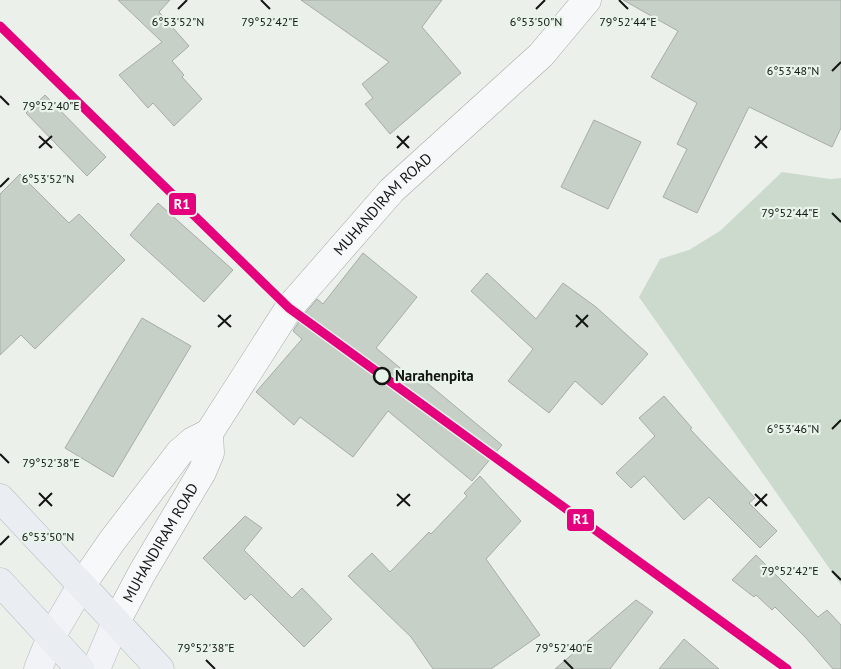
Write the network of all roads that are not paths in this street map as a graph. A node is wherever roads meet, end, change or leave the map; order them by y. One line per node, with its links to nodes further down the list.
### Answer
1 (587, 0): 2 (street, MUHANDIRAM ROAD)
2 (209, 433): 5 (street, MUHANDIRAM ROAD); 6 (street, MUHANDIRAM ROAD)
3 (0, 498): 5 (highway)
4 (0, 582): 7 (highway)
5 (81, 586): 6 (highway); 7 (main road)
6 (116, 622): 10 (main road); 11 (highway)
7 (51, 637): 8 (main road); 9 (highway)
8 (38, 669)
9 (80, 669)
10 (96, 669)
11 (160, 669)

